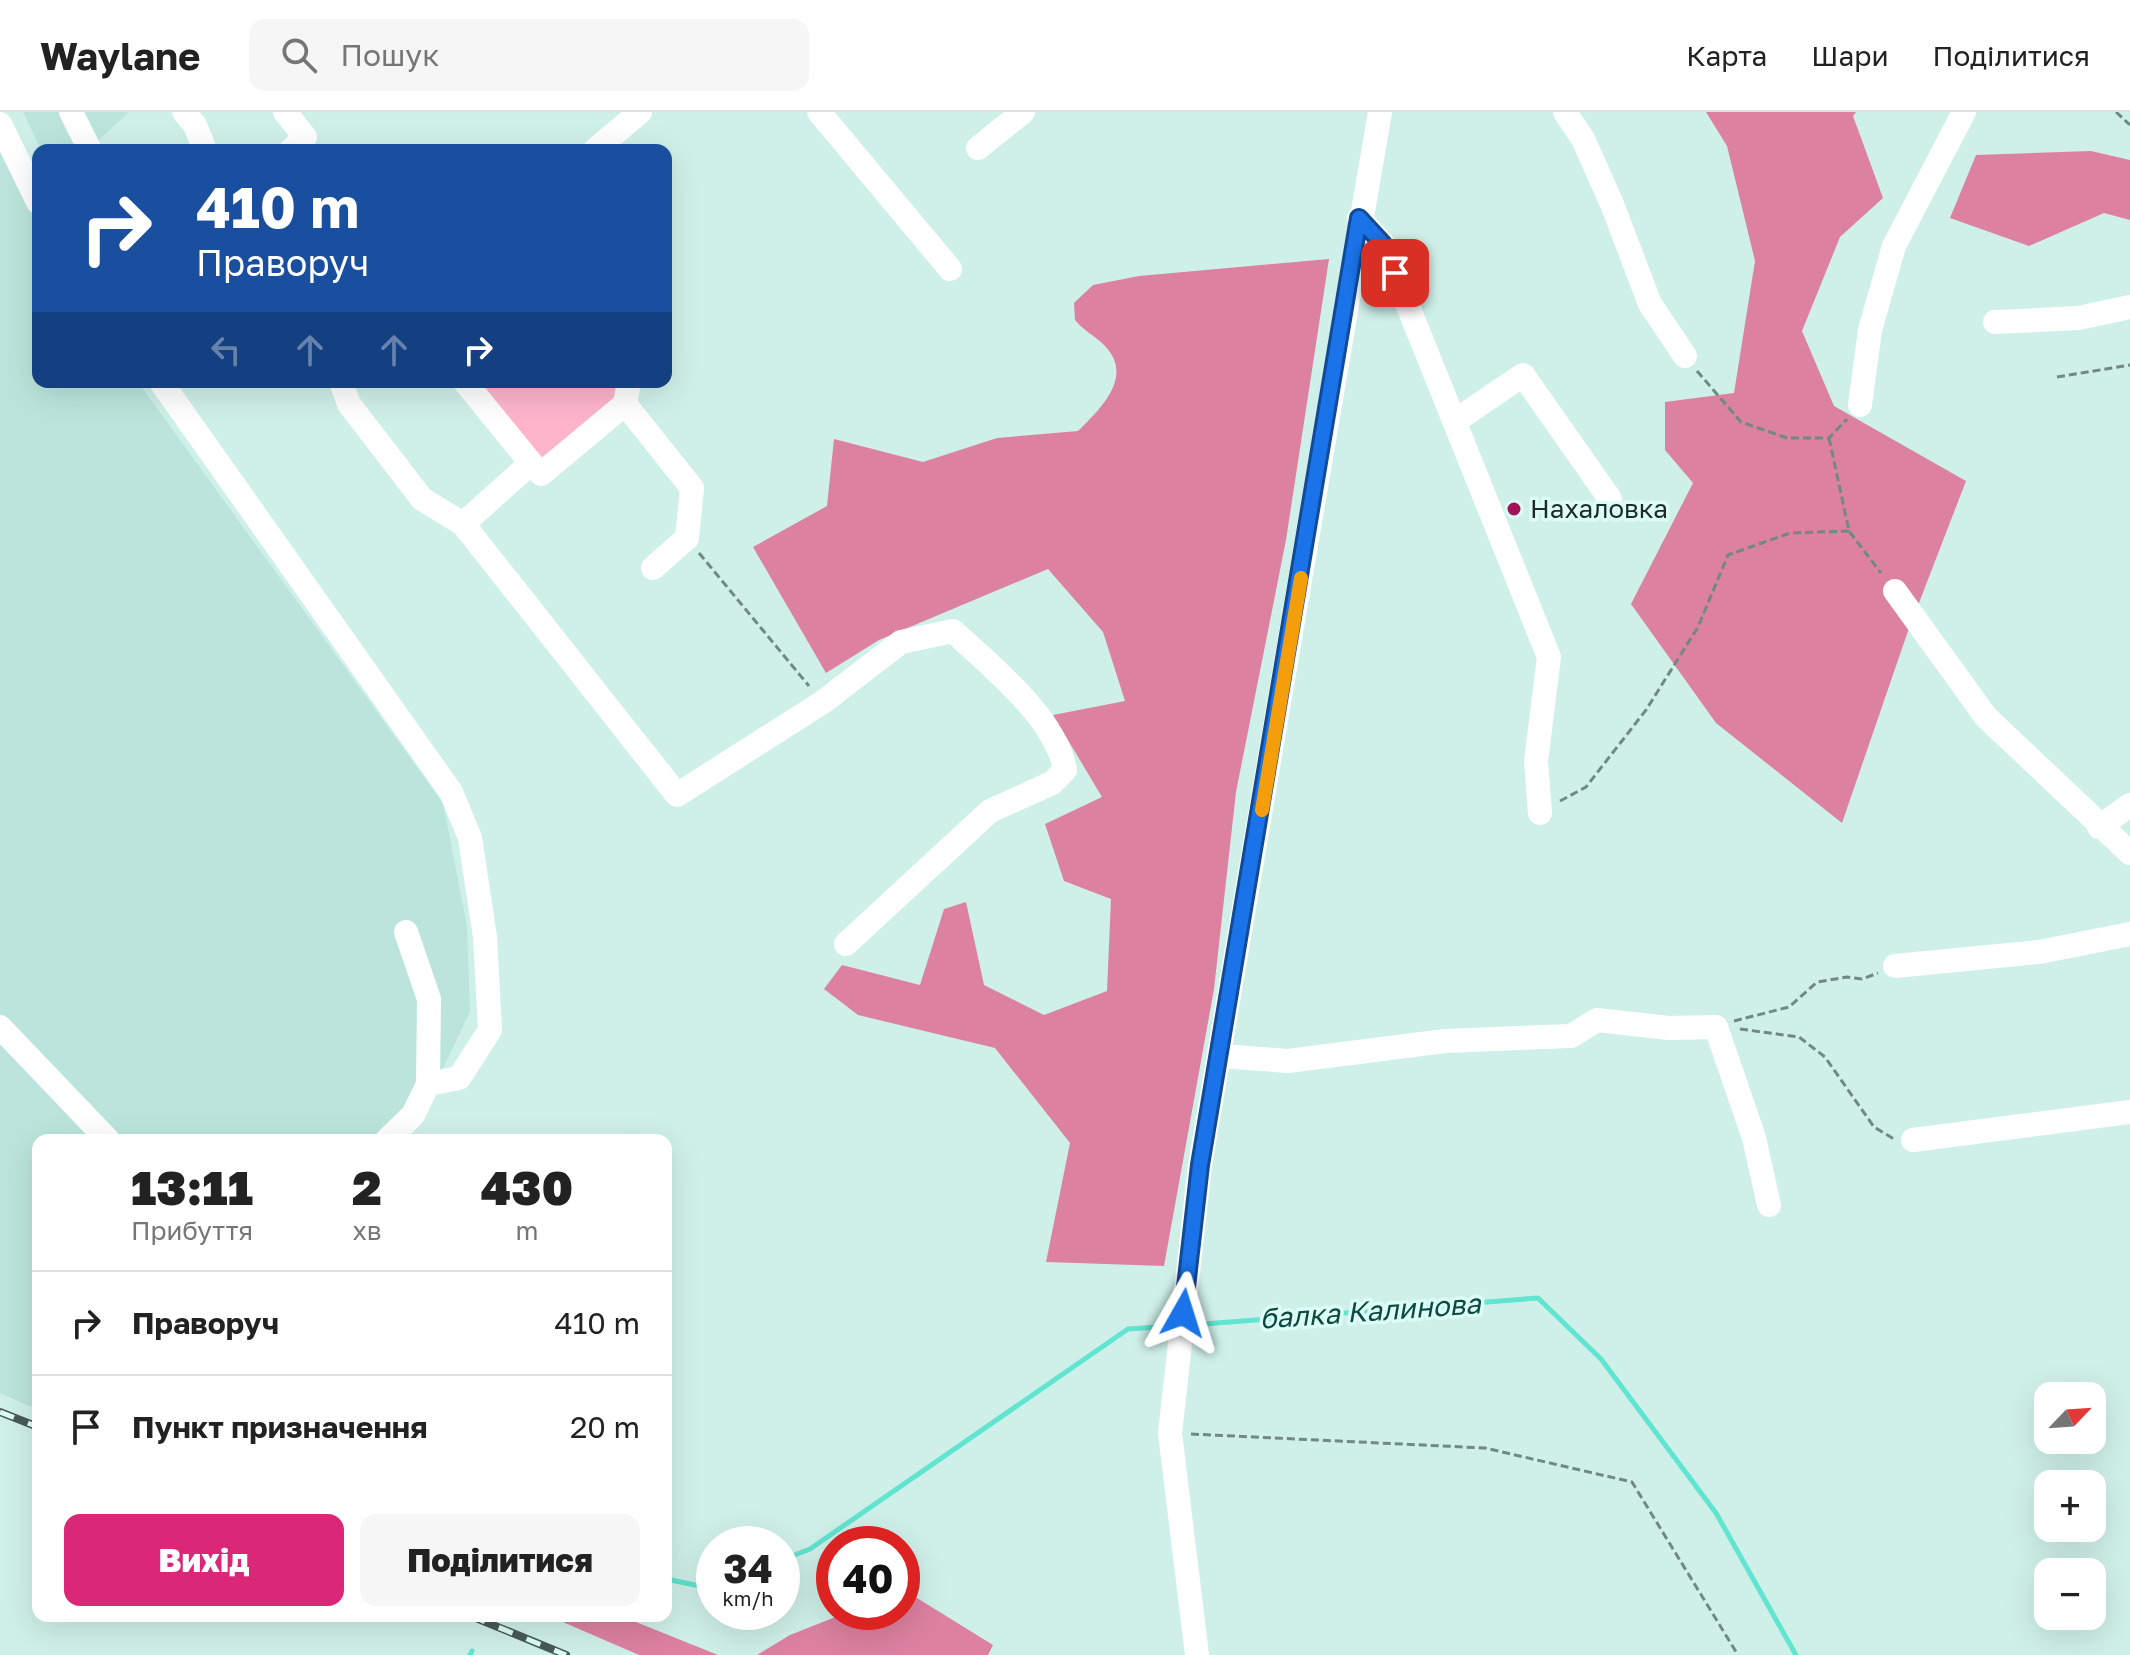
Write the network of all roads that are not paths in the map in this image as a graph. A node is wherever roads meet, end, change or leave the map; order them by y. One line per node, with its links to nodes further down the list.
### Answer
1 (71, 112): 11 (street)
2 (184, 112): 12 (street)
3 (285, 112): 13 (street)
4 (640, 112): 14 (street)
5 (819, 112): 18 (street)
6 (1023, 112): 15 (street)
7 (1380, 112): 17 (street)
8 (1565, 112): 21 (street)
9 (1964, 112): 26 (street)
10 (0, 124): 16 (street)
11 (87, 144)
12 (203, 144)
13 (297, 144)
14 (602, 144)
15 (978, 148)
16 (32, 190)
17 (1359, 218): 27 (street); 42 (street)
18 (950, 269)
19 (2130, 307): 20 (street)
20 (1995, 322)
21 (1685, 356)
22 (165, 388): 43 (street)
23 (343, 388): 30 (street)
24 (470, 388): 28 (street)
25 (627, 393): 28 (street); 31 (street)
26 (1860, 405)
27 (1455, 421): 29 (street); 34 (street)
28 (531, 463): 30 (street)
29 (1610, 499)
30 (463, 524): 39 (street)
31 (653, 568)
32 (1895, 591): 35 (street)
33 (2130, 805): 35 (street)
34 (1540, 813)
35 (2099, 827): 36 (street)
36 (2130, 853)
37 (406, 932): 43 (street)
38 (2130, 934): 40 (street)
39 (846, 944)
40 (1895, 966)
41 (0, 1027): 45 (street)
42 (1221, 1056): 48 (street); 49 (street)
43 (428, 1084): 46 (street)
44 (2130, 1112): 47 (street)
45 (102, 1134)
46 (393, 1134)
47 (1913, 1140)
48 (1769, 1205)
49 (1197, 1655)

